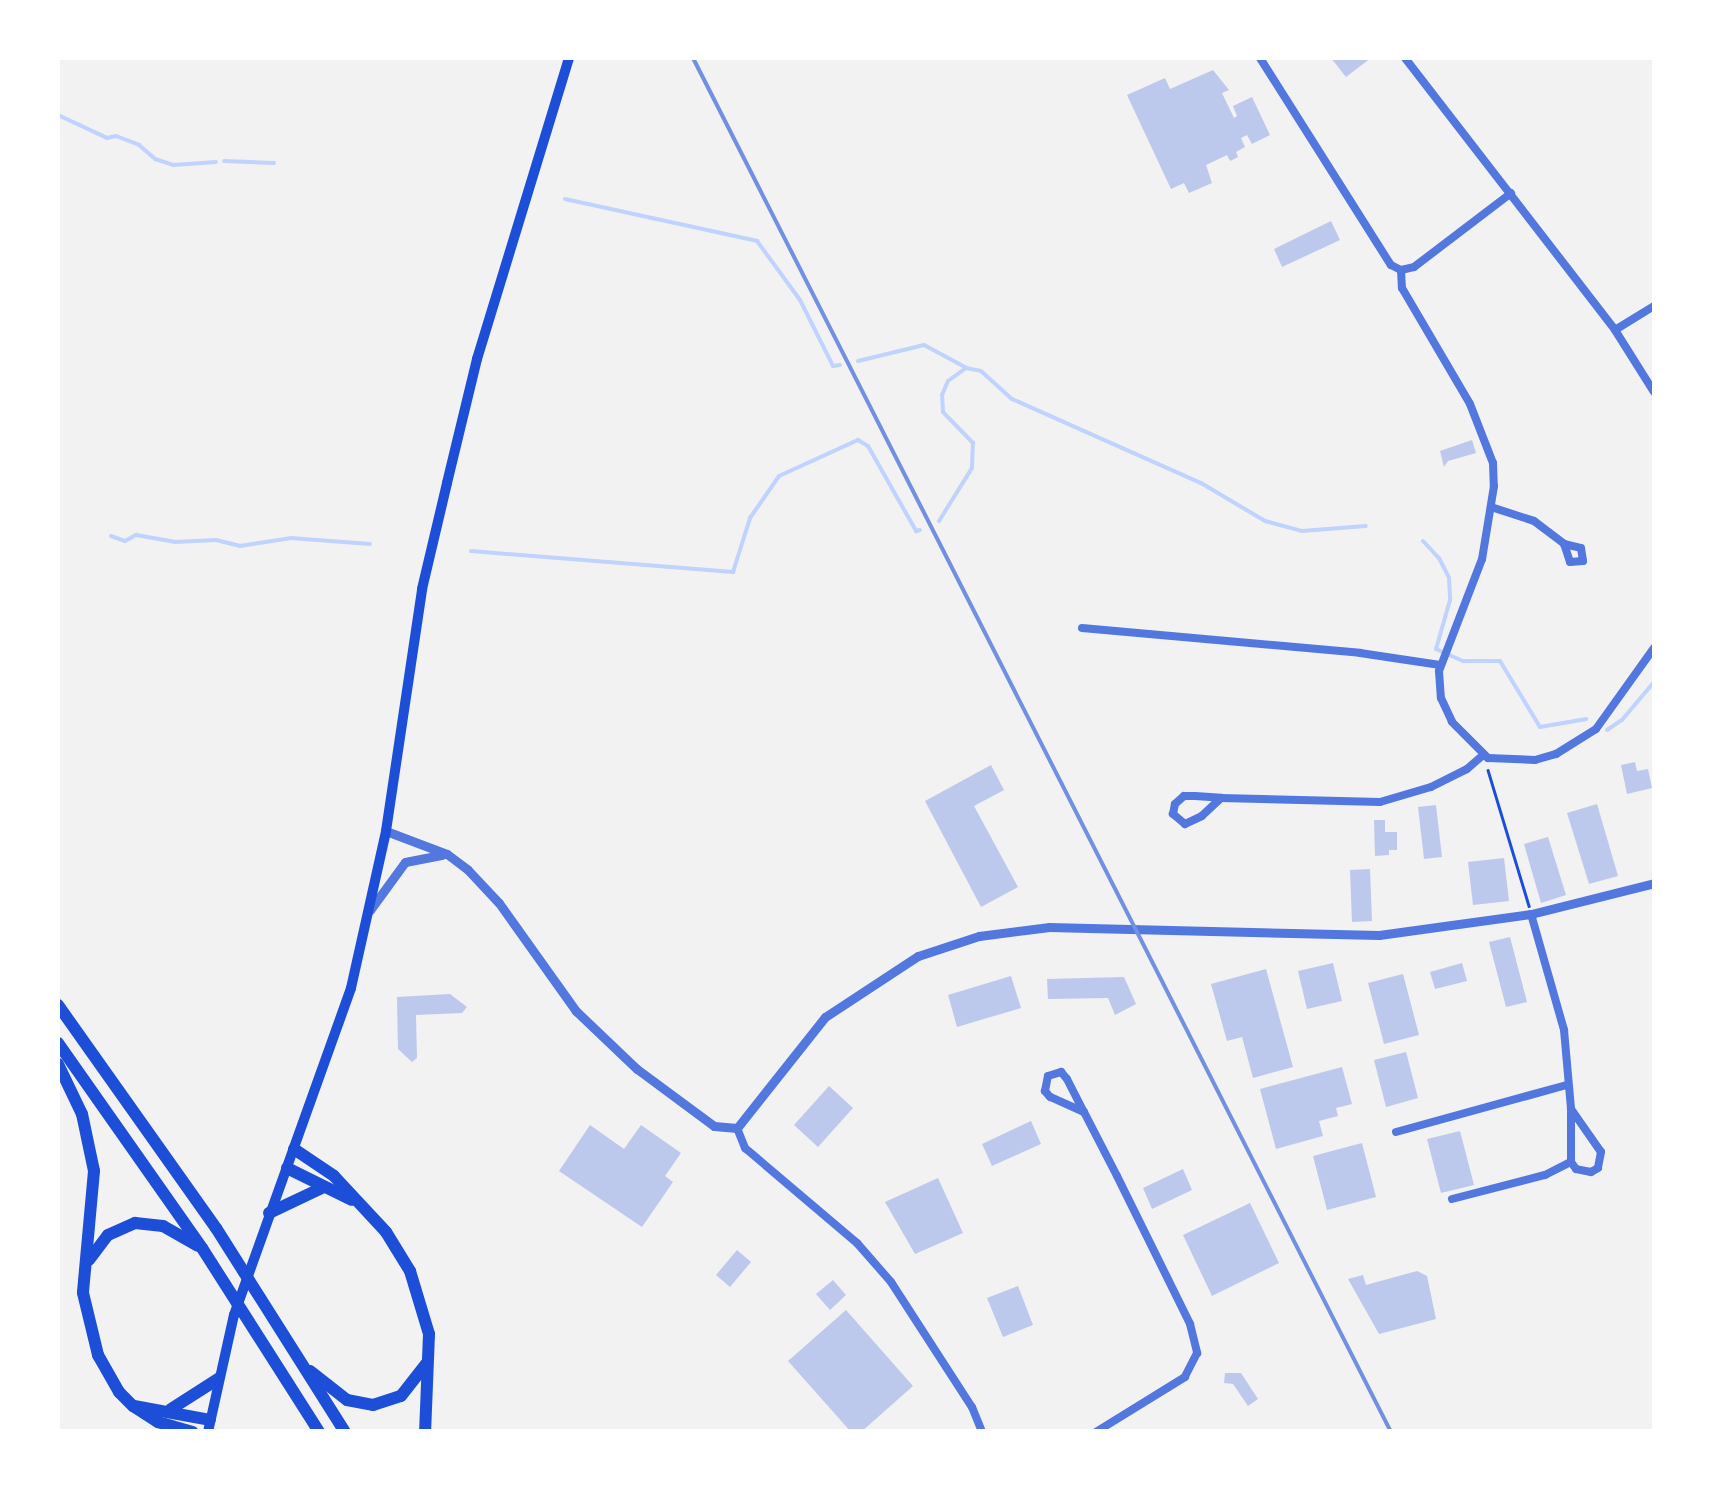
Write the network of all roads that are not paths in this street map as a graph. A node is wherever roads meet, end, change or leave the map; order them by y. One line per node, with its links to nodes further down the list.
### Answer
1 (569, 58): 16 (main road)
2 (1260, 58): 5 (street)
3 (1405, 58): 4 (street)
4 (1511, 193): 5 (street); 7 (street)
5 (1402, 270): 9 (street)
6 (1654, 306): 7 (street)
7 (1615, 330): 8 (street)
8 (1654, 392)
9 (1491, 507): 10 (street); 13 (street)
10 (1564, 544)
11 (1082, 628): 13 (street)
12 (1654, 648): 14 (street)
13 (1444, 657): 14 (street)
14 (1485, 757): 15 (street)
15 (1221, 798): 15 (street)
16 (386, 830): 17 (street); 19 (main road)
17 (447, 854): 19 (street); 27 (street)
18 (1654, 883): 20 (street)
19 (370, 910): 29 (main road)
20 (1532, 914): 24 (street); 27 (street)
21 (58, 1005): 39 (highway)
22 (58, 1042): 36 (highway)
23 (58, 1064): 37 (highway)
24 (1567, 1084): 25 (street); 28 (street)
25 (1571, 1109): 30 (street); 30 (street)
26 (1084, 1112): 26 (street); 49 (street)
27 (737, 1128): 48 (street)
28 (1396, 1132)
29 (294, 1149): 31 (main road); 34 (highway)
30 (1571, 1162): 33 (street)
31 (287, 1168): 32 (highway); 35 (main road)
32 (324, 1187): 34 (highway); 35 (highway)
33 (1452, 1199)
34 (354, 1201): 38 (highway)
35 (269, 1213): 40 (main road)
36 (202, 1248): 37 (highway); 45 (highway)
37 (85, 1267): 41 (highway)
38 (428, 1362): 39 (highway); 47 (highway)
39 (307, 1369): 46 (highway)
40 (218, 1379): 42 (highway); 43 (main road)
41 (132, 1406): 42 (highway); 44 (highway)
42 (172, 1410): 43 (highway)
43 (209, 1426)
44 (192, 1432)
45 (318, 1432)
46 (345, 1432)
47 (425, 1432)
48 (982, 1432)
49 (1096, 1432)

